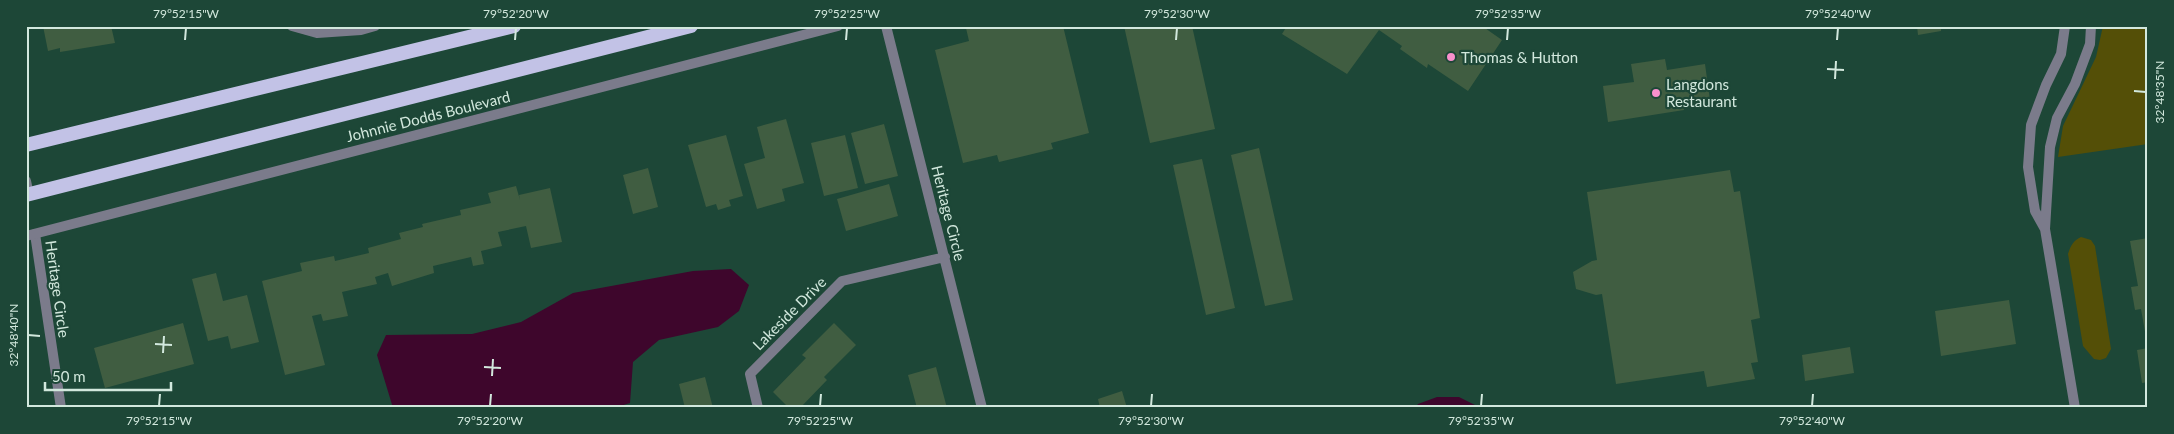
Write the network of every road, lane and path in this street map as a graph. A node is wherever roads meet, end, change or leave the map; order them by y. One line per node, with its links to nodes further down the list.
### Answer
1 (292, 26): 2 (street)
2 (375, 26)
3 (514, 26): 9 (highway)
4 (691, 26): 11 (highway, Johnnie Dodds Boulevard)
5 (838, 26): 13 (street, Johnnie Dodds Boulevard)
6 (886, 26): 14 (street, Heritage Circle)
7 (2065, 26): 12 (street)
8 (2091, 26): 12 (street)
9 (26, 145)
10 (26, 180): 11 (street)
11 (28, 195)
12 (2046, 229): 18 (street)
13 (31, 235): 15 (street, Heritage Circle)
14 (945, 257): 16 (street, Lakeside Drive); 17 (street, Heritage Circle)
15 (61, 408)
16 (758, 408)
17 (982, 408)
18 (2075, 408)

